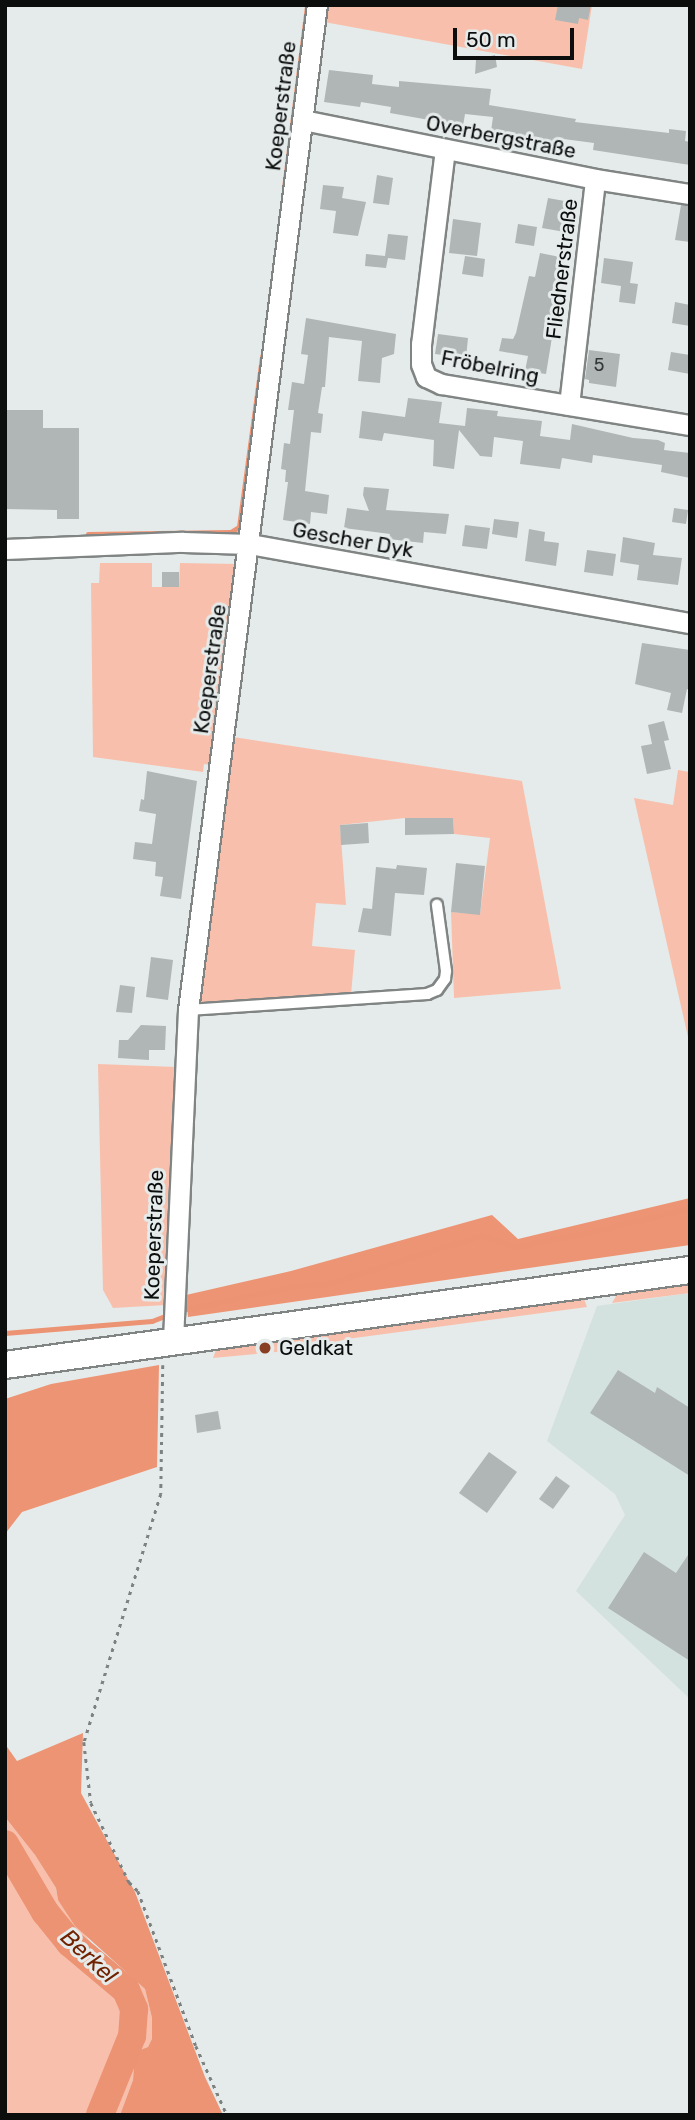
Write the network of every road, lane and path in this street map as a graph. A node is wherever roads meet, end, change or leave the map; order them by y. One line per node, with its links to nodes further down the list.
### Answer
1 (317, 5): 2 (street, Koeperstraße)
2 (303, 120): 3 (street, Overbergstraße); 8 (street, Koeperstraße)
3 (445, 149): 4 (street, Overbergstraße); 6 (street, Fröbelring)
4 (596, 179): 5 (street, Overbergstraße); 6 (street, Fliednerstraße)
5 (690, 194)
6 (569, 405): 7 (street, Fröbelring)
7 (690, 425)
8 (250, 544): 9 (street, Gescher Dyk); 10 (street, Gescher Dyk); 12 (street, Koeperstraße)
9 (5, 549)
10 (690, 623)
11 (437, 905): 12 (lane)
12 (188, 1010): 14 (street, Koeperstraße)
13 (690, 1270): 14 (main road)
14 (168, 1341): 15 (main road); 16 (path)
15 (5, 1365)
16 (227, 2115)

